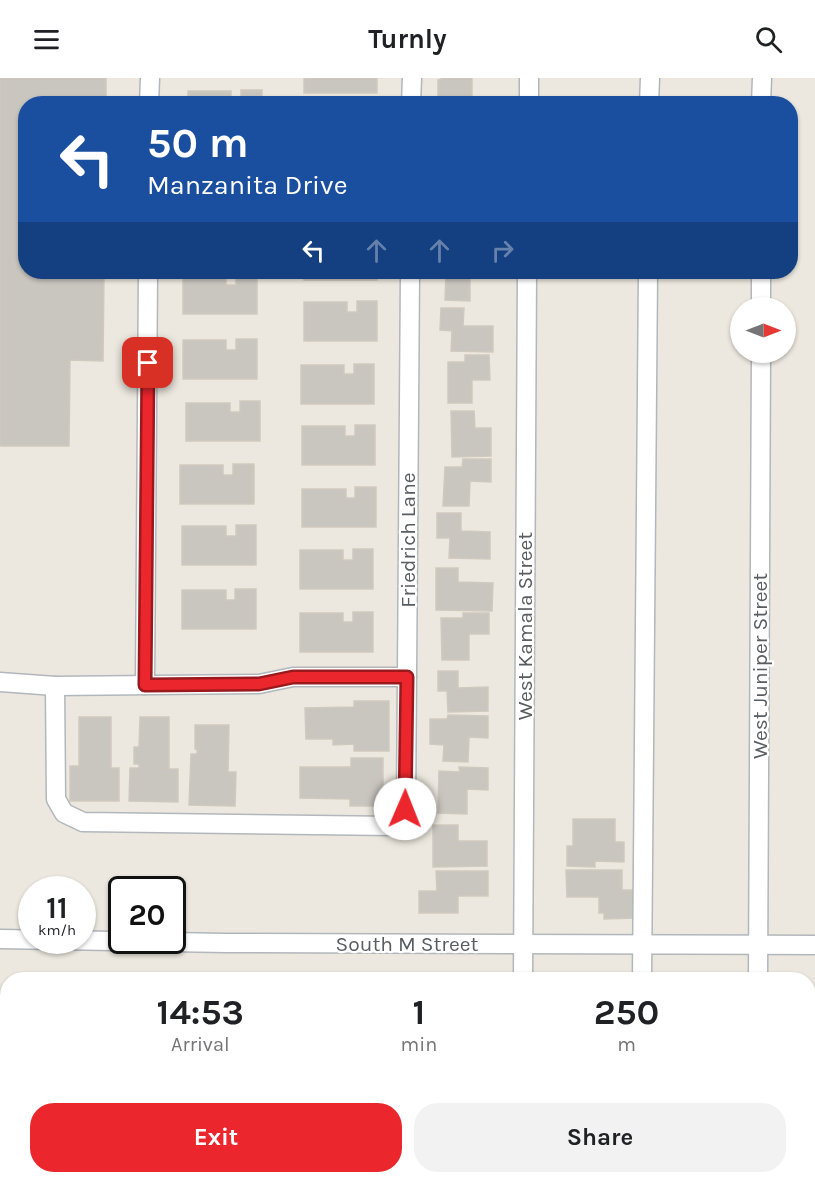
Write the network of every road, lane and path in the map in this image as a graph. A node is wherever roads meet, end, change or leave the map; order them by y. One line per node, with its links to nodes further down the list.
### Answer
1 (150, 78): 6 (street)
2 (411, 78): 7 (street)
3 (529, 78): 8 (street)
4 (650, 78): 9 (street)
5 (762, 78): 10 (street)
6 (149, 96)
7 (411, 96)
8 (529, 96)
9 (649, 96)
10 (762, 96)
11 (148, 279): 20 (street)
12 (410, 279): 18 (street, Friedrich Lane)
13 (527, 279): 23 (street, West Kamala Street)
14 (648, 279): 24 (street)
15 (761, 279): 16 (street)
16 (761, 297)
17 (761, 363): 25 (street, West Juniper Street)
18 (407, 677): 20 (street); 21 (street, Friedrich Lane)
19 (0, 682): 21 (street)
20 (145, 685): 21 (street)
21 (55, 686)
22 (0, 939): 23 (street, South M Street)
23 (524, 945): 24 (street, South M Street); 27 (street, West Kamala Street)
24 (642, 945): 25 (street, South M Street); 28 (street)
25 (759, 945): 26 (street, South M Street); 29 (street, West Juniper Street)
26 (815, 945)
27 (523, 972)
28 (642, 972)
29 (758, 972)

